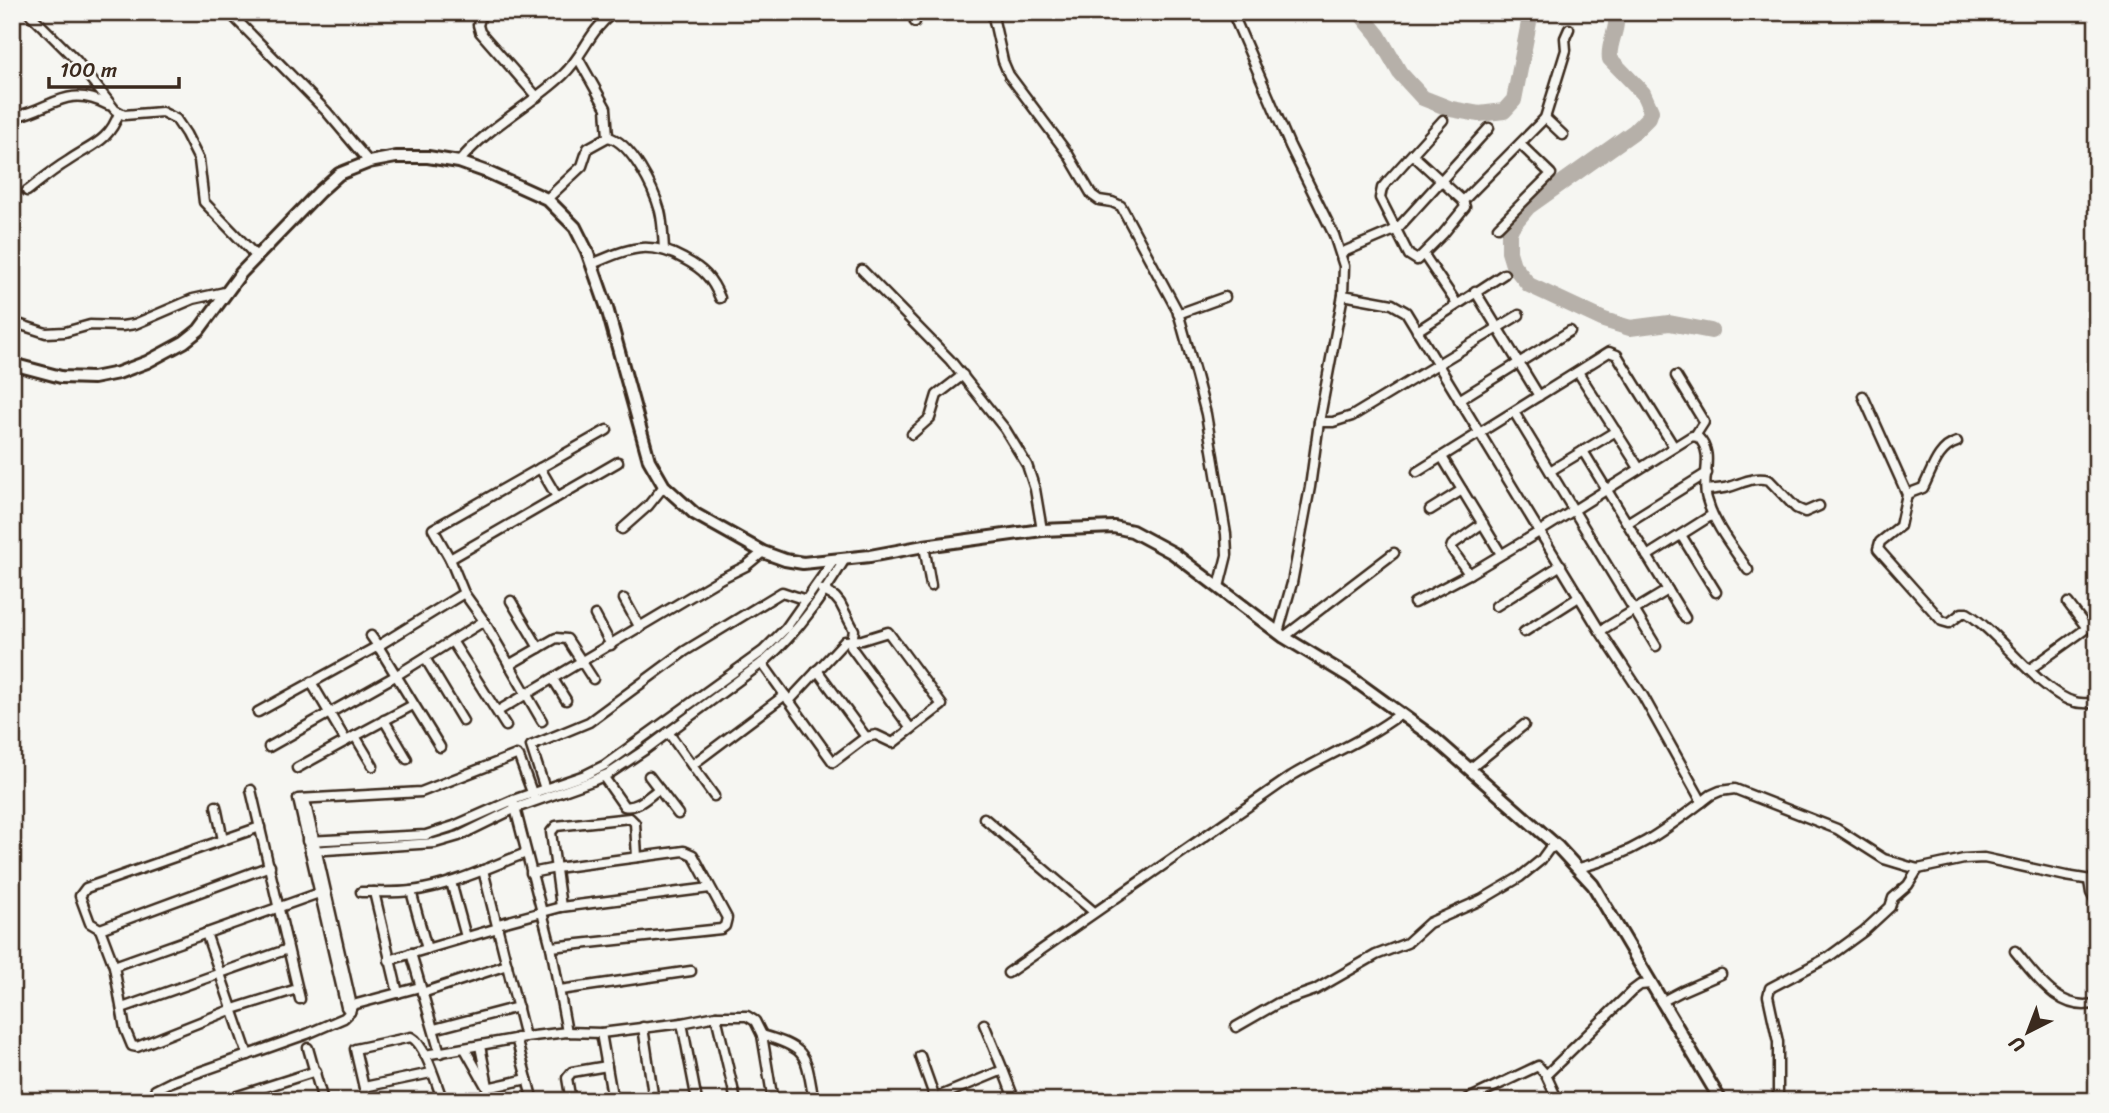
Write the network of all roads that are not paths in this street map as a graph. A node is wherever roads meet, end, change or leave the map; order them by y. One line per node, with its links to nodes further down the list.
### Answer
1 (29, 12): 10 (street)
2 (229, 12): 20 (street)
3 (482, 12): 9 (street)
4 (614, 12): 8 (street)
5 (992, 12): 41 (street)
6 (1232, 12): 29 (street)
7 (1569, 29): 13 (street)
8 (578, 58): 9 (street); 17 (street)
9 (537, 97): 21 (street)
10 (111, 107): 11 (street); 12 (street)
11 (119, 113): 23 (street); 31 (street)
12 (17, 116)
13 (1545, 118): 16 (street); 18 (street)
14 (1443, 120): 19 (street)
15 (1489, 128): 22 (street)
16 (1563, 135)
17 (608, 137): 24 (street); 28 (street)
18 (1520, 144): 25 (street); 26 (street)
19 (1413, 155): 22 (street); 27 (street)
20 (369, 162): 21 (street); 31 (street)
21 (459, 162): 24 (street)
22 (1442, 182): 25 (street); 27 (street)
23 (27, 191)
24 (547, 199): 32 (street)
25 (1463, 201): 30 (street)
26 (1498, 227)
27 (1397, 229): 29 (street); 30 (street)
28 (664, 249): 32 (street); 39 (street)
29 (1341, 253): 36 (street)
30 (1424, 255): 40 (street)
31 (257, 257): 37 (street)
32 (592, 264): 76 (street)
33 (862, 270): 51 (street)
34 (1504, 274): 35 (street)
35 (1475, 291): 40 (street); 44 (street)
36 (1343, 295): 45 (street); 57 (street)
37 (223, 296): 43 (street); 48 (street)
38 (1225, 297): 41 (street)
39 (720, 298)
40 (1457, 303): 45 (street)
41 (1178, 314): 101 (street)
42 (1519, 315): 44 (street)
43 (12, 322)
44 (1497, 328): 47 (street); 49 (street)
45 (1417, 331): 49 (street)
46 (1570, 331): 47 (street)
47 (1519, 363): 54 (street); 55 (street)
48 (12, 364)
49 (1437, 364): 55 (street); 57 (street)
50 (1578, 372): 54 (street); 59 (street); 64 (street)
51 (963, 375): 61 (street); 86 (street)
52 (1676, 376): 62 (street)
53 (1863, 396): 77 (street)
54 (1539, 397): 56 (street)
55 (1459, 400): 60 (street)
56 (1514, 412): 60 (street); 70 (street)
57 (1319, 422): 120 (street)
58 (607, 430): 68 (street)
59 (1616, 431): 65 (street); 69 (street)
60 (1479, 433): 66 (street); 87 (street)
61 (912, 434)
62 (1695, 436): 64 (street); 72 (street)
63 (1958, 442): 77 (street)
64 (1674, 447): 69 (street)
65 (1583, 451): 70 (street); 73 (street)
66 (1442, 457): 71 (street); 74 (street)
67 (618, 462): 78 (street)
68 (540, 468): 78 (street); 94 (street)
69 (1639, 468): 73 (street)
70 (1550, 471): 81 (street)
71 (1417, 472)
72 (1706, 473): 75 (street); 84 (street)
73 (1606, 489): 81 (street); 84 (street)
74 (1462, 490): 80 (street); 83 (street)
75 (1706, 490): 79 (street); 82 (street)
76 (661, 491): 85 (street); 92 (street)
77 (1907, 494): 132 (street)
78 (557, 497): 94 (street)
79 (1819, 506)
80 (1430, 510)
81 (1574, 510): 87 (street); 113 (street)
82 (1712, 515): 88 (street); 97 (street)
83 (1483, 523): 91 (street); 98 (street)
84 (1627, 523): 93 (street)
85 (622, 529)
86 (1042, 530): 89 (street); 101 (street)
87 (1539, 532): 91 (street); 96 (street)
88 (1681, 535): 93 (street); 104 (street)
89 (925, 549): 95 (street); 100 (street)
90 (1394, 554): 120 (street)
91 (1501, 554): 98 (street)
92 (760, 555): 95 (street); 117 (street)
93 (1647, 556): 102 (street)
94 (450, 559): 105 (street)
95 (839, 559): 99 (street); 103 (street)
96 (1561, 565): 106 (street); 112 (street)
97 (1748, 570)
98 (1469, 574): 110 (street)
99 (816, 586): 103 (street); 108 (street)
100 (931, 586)
101 (1219, 587): 120 (street)
102 (1668, 590): 113 (street); 115 (street)
103 (824, 592): 122 (street); 130 (street)
104 (1716, 592)
105 (464, 593): 116 (street); 125 (street)
106 (1579, 597): 118 (street); 119 (street)
107 (624, 599): 117 (street)
108 (806, 600): 166 (street); 166 (street)
109 (511, 601): 127 (street)
110 (1414, 603)
111 (2068, 603): 132 (street)
112 (1496, 606)
113 (1634, 611): 118 (street); 126 (street)
114 (595, 615): 124 (street)
115 (1685, 618)
116 (484, 621): 123 (street); 131 (street)
117 (640, 628): 124 (street)
118 (1600, 631): 171 (street)
119 (1524, 632)
120 (1281, 635): 146 (street)
121 (371, 636): 125 (street)
122 (852, 639): 133 (street); 152 (street); 152 (street)
123 (452, 641): 128 (street); 143 (street)
124 (611, 645): 129 (street)
125 (378, 646): 134 (street); 137 (street)
126 (1656, 646)
127 (539, 648): 129 (street); 131 (street)
128 (425, 657): 134 (street); 148 (street)
129 (583, 662): 135 (street); 136 (street)
130 (762, 663): 139 (street); 153 (street)
131 (509, 665): 138 (street)
132 (2030, 669): 141 (street)
133 (817, 670): 139 (street); 155 (street)
134 (397, 675): 142 (street); 145 (street)
135 (553, 679): 138 (street); 140 (street)
136 (593, 679)
137 (311, 682): 144 (street); 145 (street)
138 (526, 695): 143 (street); 149 (street)
139 (787, 698): 155 (street); 160 (street)
140 (566, 700)
141 (2097, 703)
142 (413, 705): 147 (street); 158 (street)
143 (498, 711): 151 (street)
144 (258, 712)
145 (328, 713): 156 (street); 157 (street)
146 (1396, 717): 163 (street); 198 (street)
147 (384, 720): 154 (street); 159 (street)
148 (463, 721)
149 (542, 721)
150 (1524, 725): 163 (street)
151 (506, 726)
152 (911, 729): 155 (street)
153 (668, 732): 160 (street); 164 (street)
154 (355, 736): 156 (street); 161 (street)
155 (866, 737)
156 (345, 741): 162 (street)
157 (269, 747)
158 (440, 747)
159 (407, 759)
160 (692, 765): 169 (street)
161 (373, 766)
162 (297, 768)
163 (1471, 768): 179 (street)
164 (603, 776): 167 (street); 170 (street)
165 (649, 776): 167 (street)
166 (545, 789): 170 (street)
167 (659, 789): 174 (street)
168 (251, 790): 176 (street)
169 (715, 796)
170 (534, 798): 172 (street); 178 (street)
171 (1702, 802): 184 (street); 185 (street)
172 (514, 804): 178 (street); 180 (street)
173 (216, 806): 177 (street)
174 (678, 814)
175 (984, 818): 198 (street)
176 (260, 827): 177 (street); 182 (street)
177 (223, 840): 201 (street)
178 (313, 846): 192 (street)
179 (1553, 848): 184 (street); 232 (street)
180 (526, 853): 186 (street); 187 (street)
181 (637, 857): 183 (street); 183 (street); 190 (street)
182 (270, 866): 196 (street); 201 (street)
183 (555, 868): 187 (street); 197 (street)
184 (1579, 868): 216 (street)
185 (1918, 869): 188 (street); 272 (street)
186 (483, 870): 189 (street); 200 (street)
187 (531, 873): 199 (street)
188 (2093, 881): 195 (street)
189 (451, 882): 191 (street); 203 (street)
190 (709, 888): 197 (street); 204 (street)
191 (411, 891): 194 (street); 206 (street)
192 (323, 892): 196 (street); 226 (street)
193 (361, 892): 194 (street)
194 (374, 892): 209 (street)
195 (2097, 904)
196 (278, 906): 202 (street); 205 (street)
197 (561, 907): 199 (street)
198 (1094, 912): 214 (street)
199 (541, 913): 200 (street); 204 (street)
200 (498, 926): 203 (street); 210 (street)
201 (100, 929): 211 (street)
202 (205, 933): 211 (street); 213 (street)
203 (466, 937): 206 (street)
204 (551, 947): 219 (street)
205 (288, 949): 213 (street); 217 (street)
206 (427, 949): 208 (street)
207 (2015, 951): 223 (street)
208 (411, 953): 209 (street); 218 (street)
209 (389, 960): 220 (street)
210 (507, 965): 218 (street); 224 (street)
211 (114, 966): 225 (street)
212 (691, 971): 219 (street)
213 (220, 972): 225 (street); 227 (street)
214 (1009, 973)
215 (1721, 974): 222 (street)
216 (1646, 984): 222 (street); 249 (street)
217 (297, 989): 221 (street); 227 (street)
218 (421, 990): 220 (street); 233 (street)
219 (560, 990): 234 (street)
220 (398, 993): 226 (street)
221 (300, 999)
222 (1661, 1002): 271 (street)
223 (2097, 1003)
224 (518, 1007): 233 (street); 237 (street)
225 (122, 1008): 227 (street)
226 (350, 1008): 242 (street)
227 (233, 1009): 242 (street)
228 (716, 1016): 229 (street); 236 (street); 266 (street)
229 (682, 1023): 231 (street); 265 (street)
230 (984, 1024): 246 (street)
231 (643, 1027): 235 (street); 264 (street)
232 (1236, 1027)
233 (434, 1029): 241 (street)
234 (567, 1032): 235 (street); 237 (street)
235 (601, 1033): 245 (street)
236 (762, 1035): 267 (street); 268 (street)
237 (520, 1037): 238 (street); 250 (street)
238 (480, 1046): 240 (street); 252 (street)
239 (308, 1048): 247 (street)
240 (465, 1049): 241 (street); 252 (street)
241 (440, 1053): 243 (street)
242 (248, 1055): 255 (street)
243 (425, 1055): 248 (street); 251 (street)
244 (920, 1056): 253 (street)
245 (607, 1066): 262 (street); 263 (street)
246 (1003, 1070): 253 (street); 269 (street)
247 (316, 1071): 256 (street); 257 (street)
248 (431, 1073): 251 (street); 259 (street)
249 (1546, 1075): 254 (street); 270 (street)
250 (527, 1079): 252 (street); 261 (street)
251 (364, 1087): 258 (street)
252 (486, 1088): 260 (street)
253 (933, 1100)
254 (1554, 1100)
255 (152, 1101)
256 (222, 1101)
257 (323, 1101)
258 (367, 1101)
259 (443, 1101)
260 (491, 1101)
261 (533, 1101)
262 (570, 1101)
263 (613, 1101)
264 (654, 1101)
265 (697, 1101)
266 (736, 1101)
267 (773, 1101)
268 (814, 1101)
269 (1015, 1101)
270 (1464, 1101)
271 (1721, 1101)
272 (1778, 1101)

